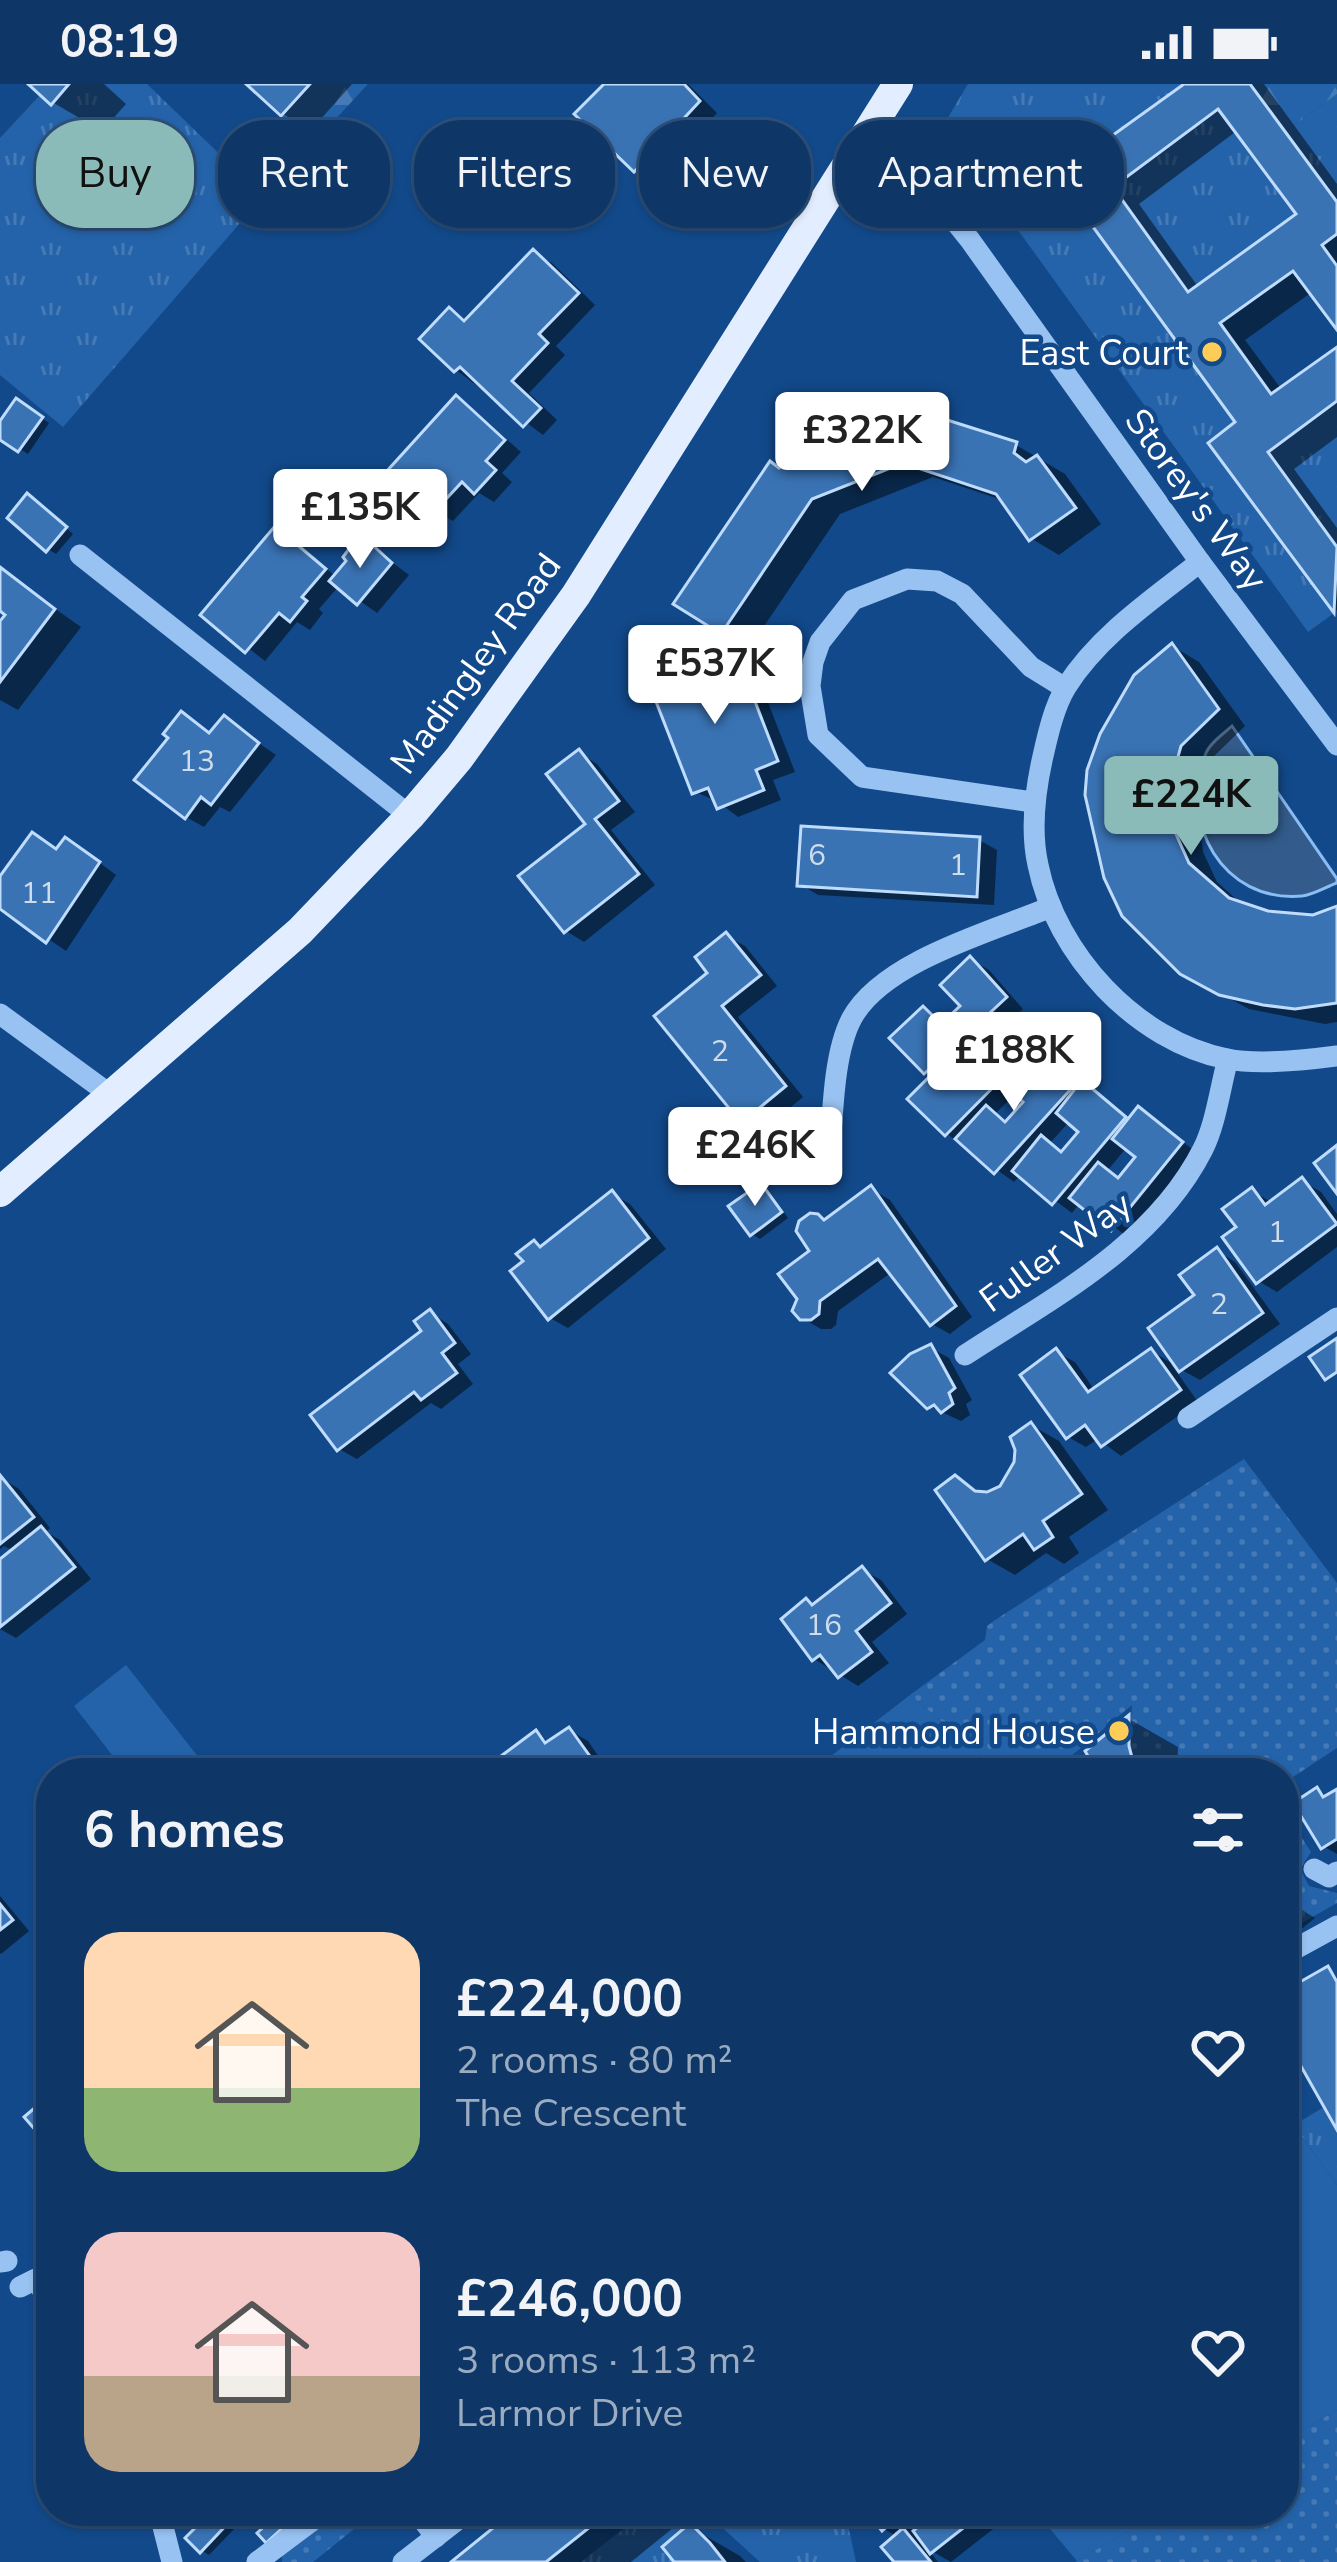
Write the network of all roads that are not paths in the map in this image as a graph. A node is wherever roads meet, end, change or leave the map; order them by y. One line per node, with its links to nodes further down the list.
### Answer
1 (898, 84): 2 (main road, Madingley Road)
2 (874, 120)
3 (835, 182): 10 (main road, Madingley Road)
4 (960, 228): 6 (street, Storey's Way)
5 (80, 555): 10 (street)
6 (1200, 562): 7 (street); 8 (street, Storey's Way)
7 (1065, 688): 9 (street); 9 (street)
8 (1337, 745)
9 (1033, 802): 11 (street)
10 (410, 817): 15 (main road, Madingley Road)
11 (1051, 907): 14 (street); 16 (street)
12 (0, 1014): 15 (street)
13 (1337, 1056): 14 (street)
14 (1228, 1059): 19 (street, Fuller Way)
15 (112, 1096): 17 (main road, Madingley Road)
16 (828, 1173)
17 (0, 1192)
18 (1337, 1318): 20 (street)
19 (965, 1355)
20 (1188, 1418)
21 (1337, 1925): 22 (street)
22 (1299, 1947)
23 (36, 2279): 24 (street)
24 (20, 2287)
25 (163, 2526): 30 (street)
26 (305, 2526): 31 (street)
27 (427, 2526): 29 (street)
28 (450, 2526): 29 (street)
29 (436, 2537): 32 (street)
30 (172, 2562)
31 (257, 2562)
32 (403, 2562)

